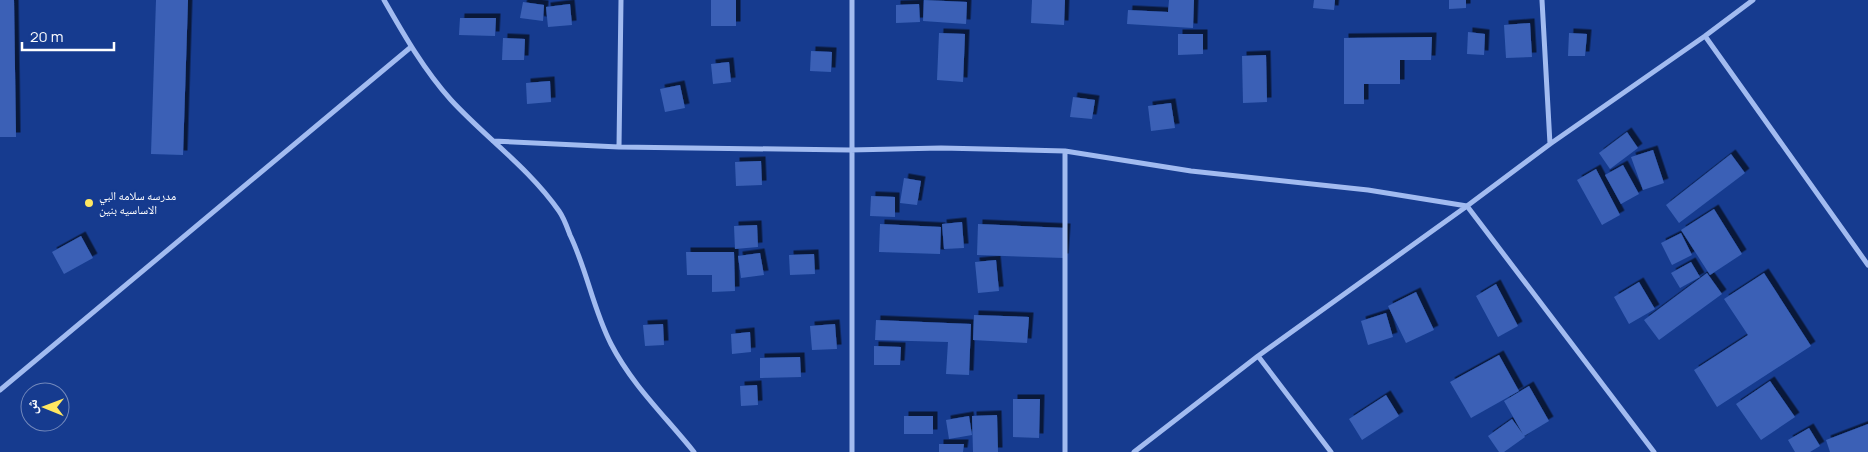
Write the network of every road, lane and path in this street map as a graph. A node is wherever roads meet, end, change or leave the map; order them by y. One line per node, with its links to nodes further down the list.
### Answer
1 (384, 0): 7 (street)
2 (621, 0): 10 (street)
3 (852, 0): 11 (street)
4 (1542, 0): 9 (street)
5 (1753, 0): 6 (street)
6 (1706, 36): 9 (street); 14 (street)
7 (411, 47): 8 (street); 16 (street)
8 (493, 141): 10 (street); 17 (street)
9 (1550, 144): 13 (street)
10 (619, 148): 11 (street)
11 (850, 150): 12 (street); 18 (street)
12 (1064, 151): 13 (street); 19 (street)
13 (1468, 206): 15 (street); 22 (street)
14 (1868, 265)
15 (1258, 356): 20 (street); 21 (street)
16 (0, 390)
17 (694, 452)
18 (852, 452)
19 (1065, 452)
20 (1134, 452)
21 (1331, 452)
22 (1654, 452)

